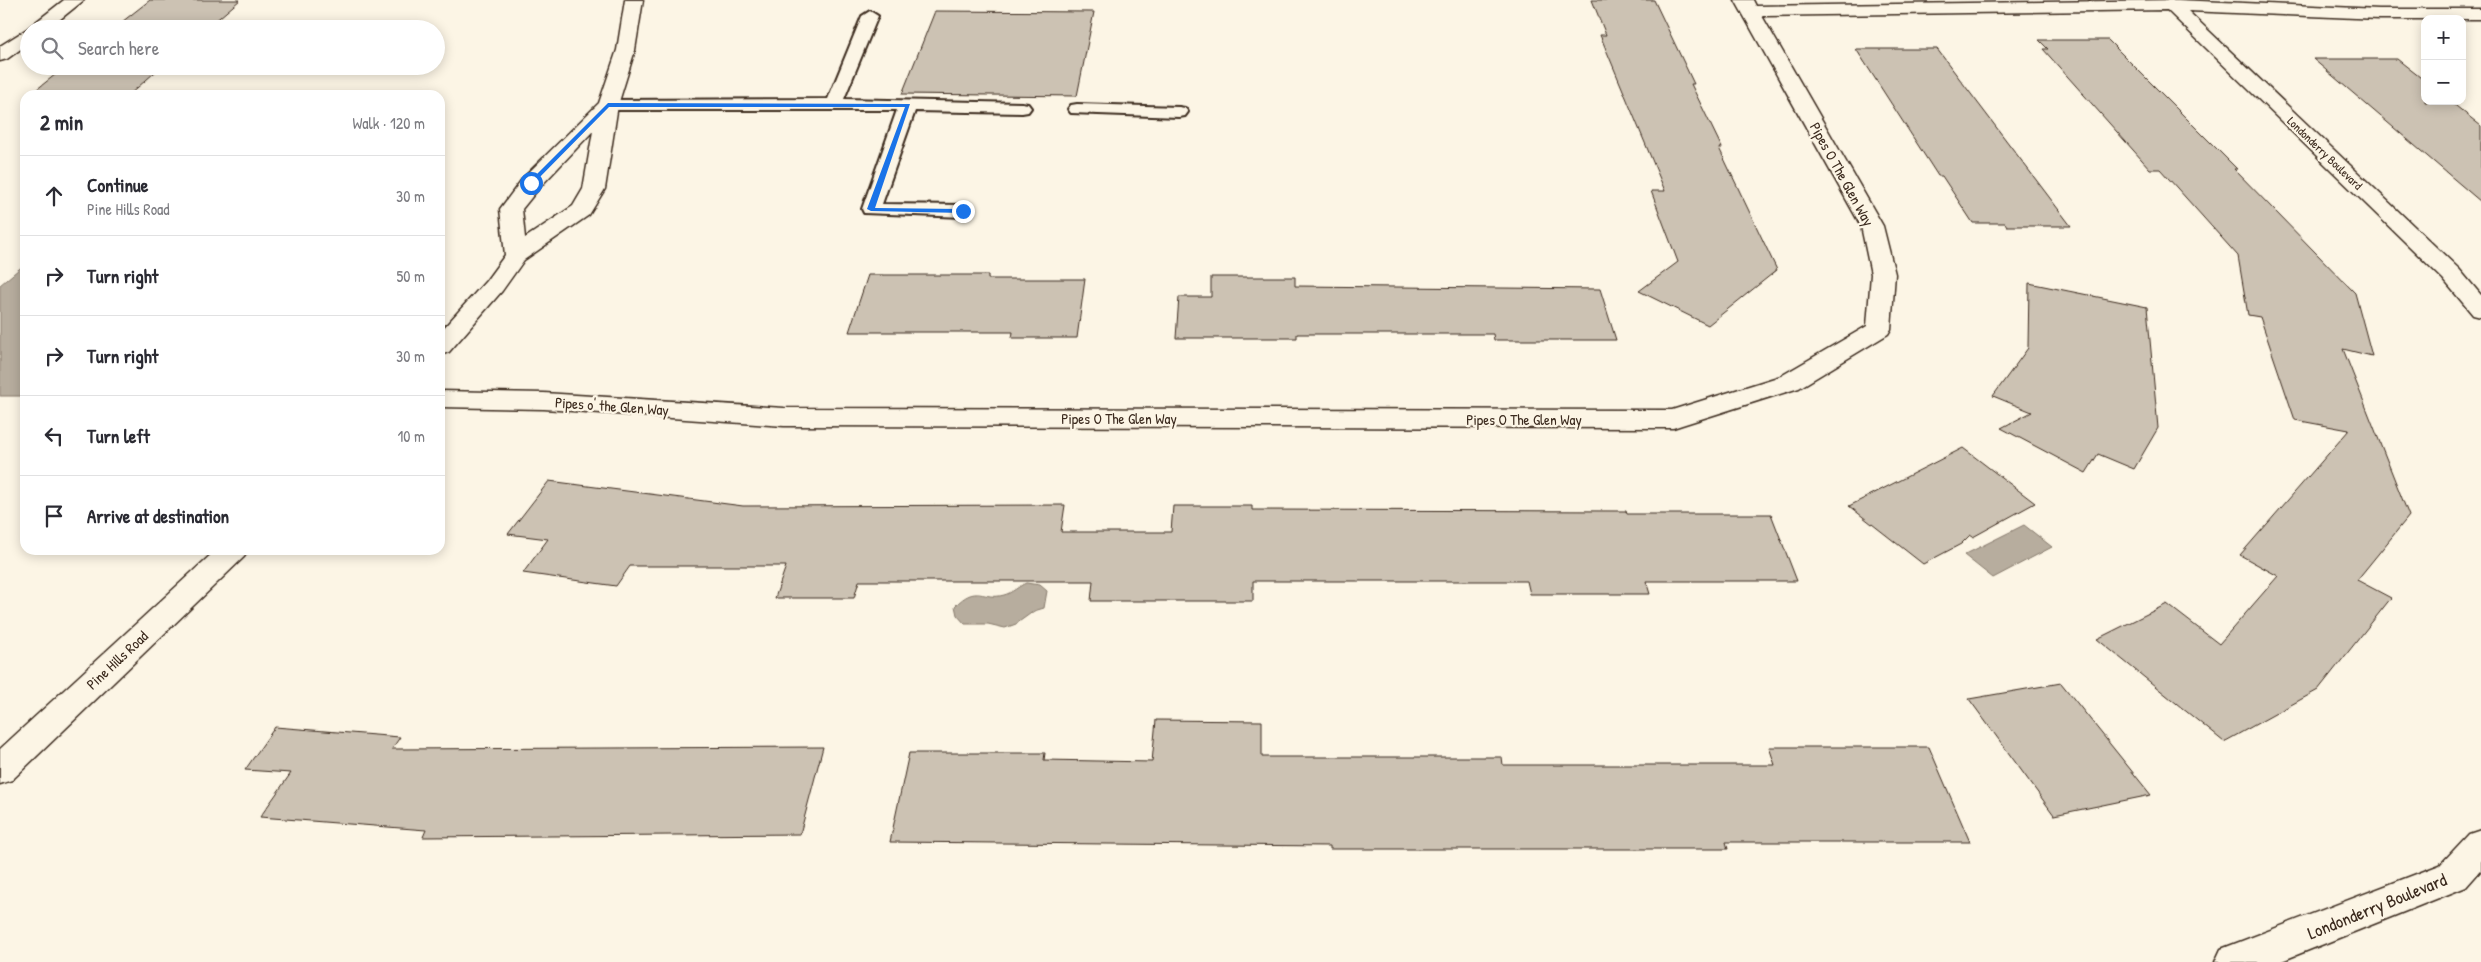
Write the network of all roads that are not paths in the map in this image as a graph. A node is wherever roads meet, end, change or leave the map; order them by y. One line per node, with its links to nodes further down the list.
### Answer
1 (75, 0): 7 (street)
2 (634, 0): 11 (street)
3 (2168, 3): 4 (street); 5 (street); 18 (street, Londonderry Boulevard)
4 (1747, 5): 21 (street, Pipes O The Glen Way)
5 (2481, 14)
6 (870, 16): 10 (lane)
7 (48, 20)
8 (20, 41): 9 (street)
9 (0, 55)
10 (834, 104): 11 (lane); 12 (lane)
11 (608, 105): 17 (street); 17 (street)
12 (908, 105): 13 (lane); 16 (lane)
13 (1022, 108)
14 (1077, 109): 15 (lane)
15 (1180, 112)
16 (963, 211)
17 (516, 255): 19 (street)
18 (2481, 310)
19 (445, 341)
20 (445, 399): 21 (street, Pipes o' the Glen Way)
21 (784, 416)
22 (229, 555): 23 (street, Pine Hills Road)
23 (0, 770)
24 (2481, 844): 25 (street, Londonderry Boulevard)
25 (2234, 962)

